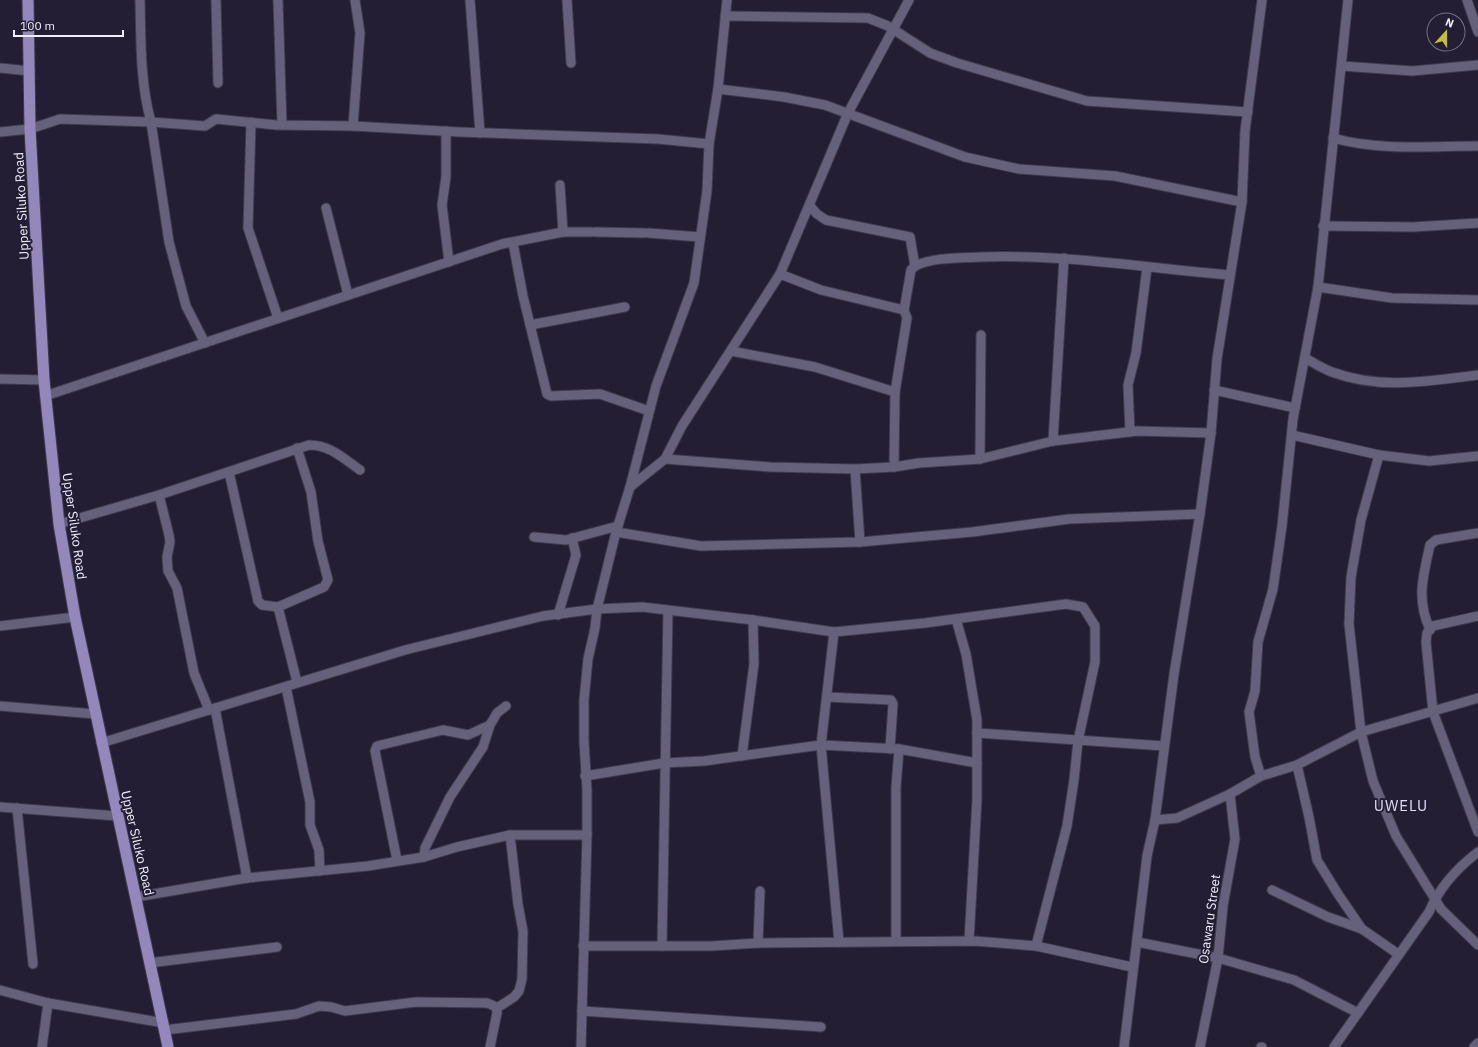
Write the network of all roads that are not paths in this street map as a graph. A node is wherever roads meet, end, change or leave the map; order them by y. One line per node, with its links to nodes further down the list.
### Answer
1 (28, 0): 20 (main road, Upper Siluko Road)
2 (140, 0): 25 (street)
3 (216, 0): 21 (street)
4 (278, 0): 27 (street)
5 (355, 0): 28 (street)
6 (470, 0): 32 (street)
7 (567, 0): 16 (street)
8 (727, 0): 13 (street)
9 (909, 0): 14 (street)
10 (1262, 0): 23 (street)
11 (1348, 0): 18 (street)
12 (1467, 0): 15 (street)
13 (724, 16): 14 (street); 22 (street)
14 (893, 29): 23 (street); 24 (street)
15 (1477, 29)
16 (571, 63)
17 (1478, 65): 18 (street)
18 (1342, 66): 33 (street)
19 (0, 68): 20 (street)
20 (30, 70): 29 (main road, Upper Siluko Road)
21 (218, 83)
22 (718, 89): 24 (street); 34 (street)
23 (1248, 112): 37 (street)
24 (848, 113): 37 (street); 38 (street)
25 (151, 122): 26 (street); 29 (street); 59 (street)
26 (251, 122): 27 (street); 56 (street)
27 (282, 125): 28 (street)
28 (353, 126): 30 (street)
29 (30, 129): 31 (street); 64 (main road, Upper Siluko Road)
30 (446, 131): 32 (street); 46 (street)
31 (0, 132)
32 (480, 133): 34 (street)
33 (1333, 138): 35 (street); 41 (street)
34 (709, 144): 43 (street)
35 (1478, 146)
36 (560, 185): 42 (street)
37 (1242, 202): 50 (street)
38 (810, 206): 47 (street); 49 (street)
39 (326, 208): 52 (street)
40 (1478, 223): 41 (street)
41 (1323, 226): 51 (street)
42 (563, 232): 43 (street); 44 (street)
43 (700, 237): 69 (street)
44 (513, 243): 46 (street); 57 (street)
45 (1064, 258): 47 (street); 48 (street); 73 (street)
46 (449, 262): 52 (street)
47 (915, 266): 55 (street)
48 (1147, 268): 50 (street); 70 (street)
49 (780, 274): 55 (street); 60 (street)
50 (1230, 275): 65 (street)
51 (1318, 287): 53 (street); 61 (street)
52 (348, 295): 56 (street)
53 (1478, 300)
54 (625, 307): 57 (street)
55 (904, 310): 66 (street)
56 (278, 318): 59 (street)
57 (530, 325): 69 (street)
58 (981, 335): 78 (street)
59 (205, 343): 67 (street)
60 (731, 351): 66 (street); 77 (street)
61 (1305, 358): 62 (street); 68 (street)
62 (1478, 375)
63 (0, 379): 64 (street)
64 (44, 380): 67 (main road, Upper Siluko Road)
65 (1214, 390): 68 (street); 71 (street)
66 (895, 392): 79 (street)
67 (45, 396): 86 (main road, Upper Siluko Road)
68 (1295, 408): 72 (street)
69 (649, 411): 83 (street)
70 (1130, 432): 71 (street); 73 (street)
71 (1211, 432): 85 (street)
72 (1292, 435): 75 (street); 125 (street)
73 (1053, 441): 78 (street)
74 (297, 448): 81 (street); 82 (street); 92 (street)
75 (1379, 455): 76 (street); 113 (street)
76 (1478, 456)
77 (665, 459): 80 (street); 83 (street)
78 (980, 459): 79 (street)
79 (894, 467): 80 (street)
80 (856, 469): 91 (street)
81 (360, 470)
82 (229, 472): 84 (street); 92 (street)
83 (630, 487): 87 (street)
84 (159, 495): 86 (street); 109 (street)
85 (1200, 514): 91 (street); 118 (street)
86 (59, 524): 97 (main road, Upper Siluko Road)
87 (617, 529): 90 (street); 91 (street); 93 (street)
88 (1478, 533): 101 (street)
89 (534, 537): 90 (street)
90 (572, 538): 95 (street)
91 (860, 542)
92 (278, 607): 103 (street)
93 (597, 609): 94 (street); 95 (street); 124 (street)
94 (668, 611): 99 (street); 121 (street)
95 (558, 614): 103 (street)
96 (1478, 616): 101 (street)
97 (75, 617): 100 (street); 111 (main road, Upper Siluko Road)
98 (956, 619): 102 (street); 114 (street); 115 (street)
99 (753, 620): 102 (street); 120 (street)
100 (0, 626)
101 (1430, 630): 110 (street)
102 (834, 632): 105 (street)
103 (297, 682): 104 (street)
104 (286, 687): 109 (street); 137 (street)
105 (827, 697): 117 (street); 119 (street)
106 (1478, 698): 110 (street)
107 (0, 706): 111 (street)
108 (506, 706): 112 (street)
109 (212, 709): 116 (street); 138 (street)
110 (1433, 712): 113 (street); 131 (street)
111 (95, 714): 116 (main road, Upper Siluko Road)
112 (490, 725): 135 (street); 136 (street)
113 (1361, 732): 123 (street); 142 (street)
114 (977, 733): 115 (street); 122 (street)
115 (1078, 741): 118 (street); 152 (street)
116 (101, 743): 129 (main road, Upper Siluko Road)
117 (821, 745): 119 (street); 120 (street); 146 (street)
118 (1164, 746): 130 (street)
119 (895, 749): 122 (street); 144 (street)
120 (742, 756): 121 (street)
121 (664, 763): 124 (street); 151 (street)
122 (978, 763): 145 (street)
123 (1297, 765): 125 (street); 143 (street)
124 (585, 776): 133 (street)
125 (1262, 776): 126 (street)
126 (1230, 794): 130 (street); 155 (street, Osawaru Street)
127 (0, 807): 128 (street)
128 (17, 808): 129 (street); 157 (street)
129 (117, 816): 141 (main road, Upper Siluko Road)
130 (1155, 820): 147 (street)
131 (1478, 832)
132 (510, 835): 133 (street); 135 (street); 161 (street)
133 (587, 835): 150 (street)
134 (1478, 852): 142 (street)
135 (424, 857): 136 (street)
136 (397, 860): 137 (street)
137 (320, 871): 138 (street)
138 (247, 878): 141 (street)
139 (1272, 890): 143 (street)
140 (760, 891): 148 (street)
141 (136, 897): 156 (main road, Upper Siluko Road)
142 (1434, 899): 149 (street); 154 (street)
143 (1362, 929): 154 (street)
144 (896, 941): 145 (street); 146 (street)
145 (969, 941): 152 (street)
146 (839, 942): 148 (street)
147 (1137, 942): 155 (street); 158 (street)
148 (758, 943): 151 (street)
149 (1478, 945)
150 (583, 946): 151 (street); 162 (street)
151 (662, 946)
152 (1036, 946): 158 (street)
153 (277, 947): 156 (street)
154 (1398, 954): 163 (street)
155 (1218, 958): 163 (street); 172 (street, Osawaru Street)
156 (150, 963): 164 (main road, Upper Siluko Road)
157 (33, 964)
158 (1132, 967): 171 (street)
159 (0, 990): 160 (street)
160 (48, 1003): 164 (street); 167 (street)
161 (497, 1008): 164 (street); 169 (street)
162 (582, 1011): 165 (street); 170 (street)
163 (1358, 1013): 173 (street)
164 (164, 1027): 168 (main road, Upper Siluko Road)
165 (821, 1027)
166 (1478, 1043): 174 (street)
167 (42, 1047)
168 (168, 1047)
169 (490, 1047)
170 (581, 1047)
171 (1124, 1047)
172 (1200, 1047)
173 (1334, 1047)
174 (1474, 1047)

